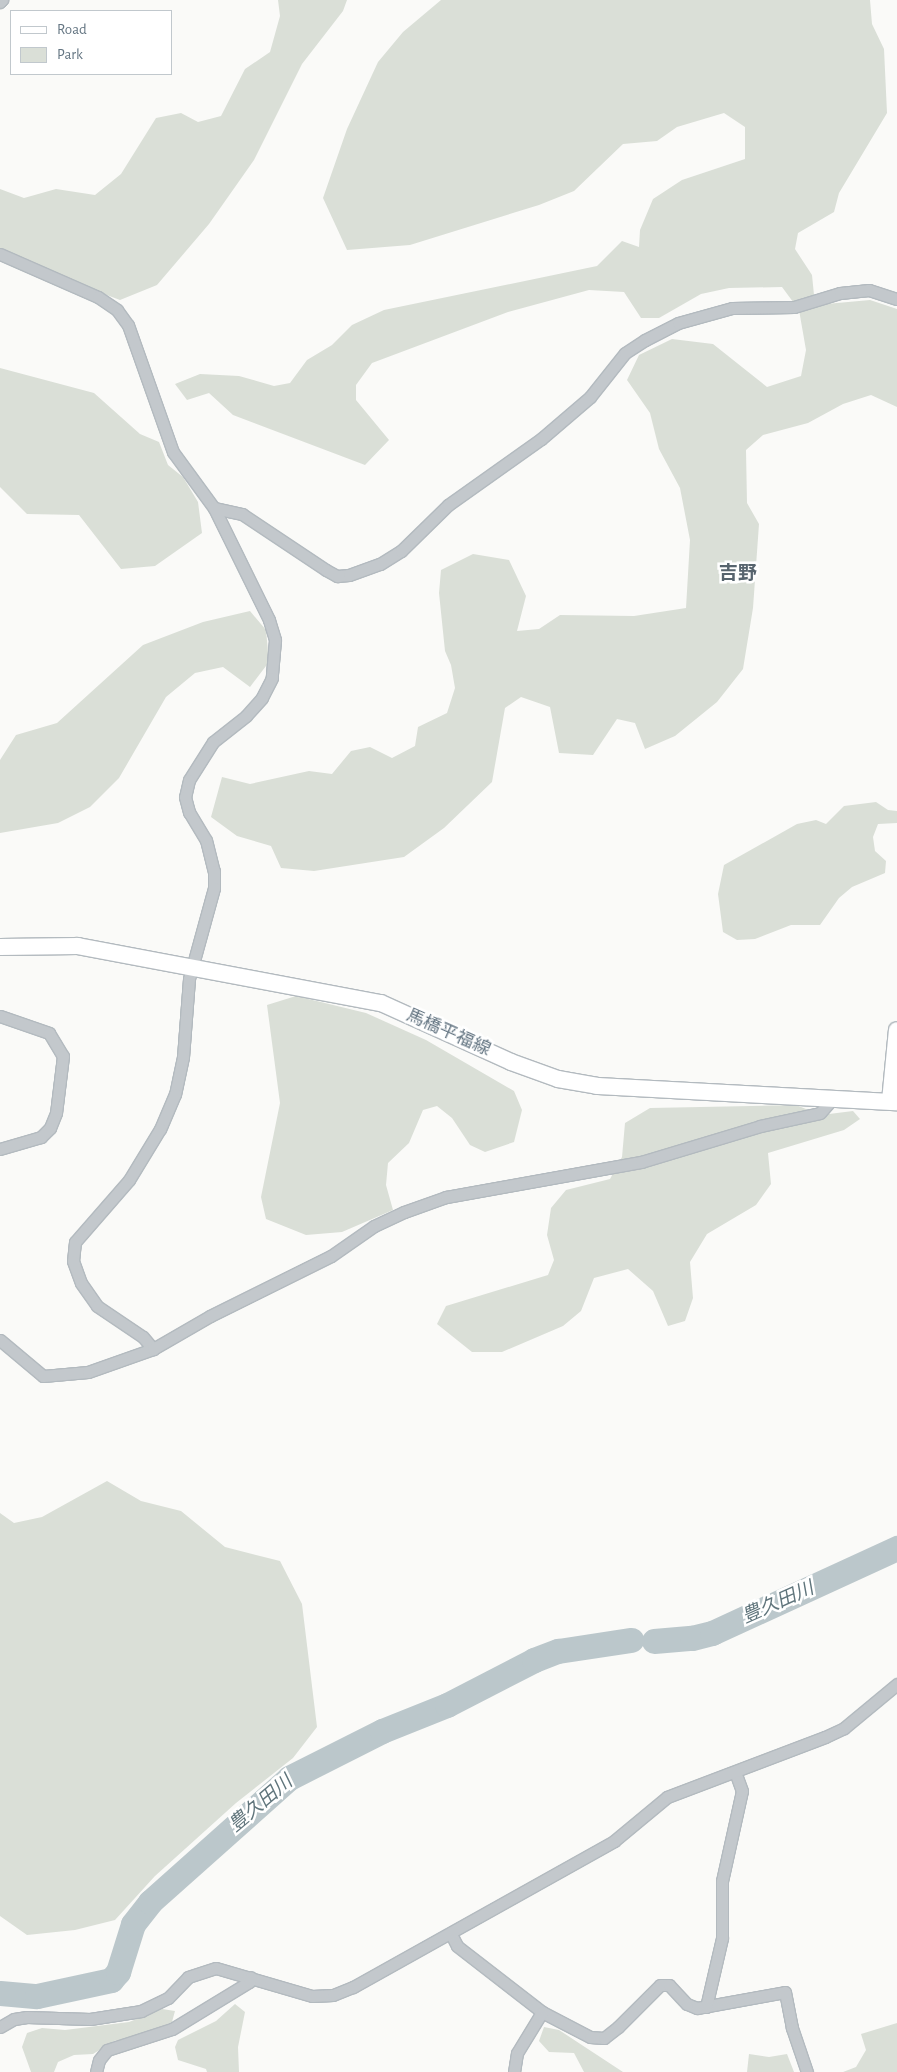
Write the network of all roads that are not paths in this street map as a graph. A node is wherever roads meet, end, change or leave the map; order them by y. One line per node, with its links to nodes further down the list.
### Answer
1 (0, 254): 3 (street)
2 (897, 299): 3 (street)
3 (214, 508): 5 (street)
4 (0, 947): 5 (main road, 馬橋平福線)
5 (192, 965): 8 (main road, 馬橋平福線); 12 (street)
6 (0, 1016): 10 (street)
7 (897, 1030): 9 (main road)
8 (833, 1098): 9 (main road, 馬橋平福線); 12 (street)
9 (894, 1101)
10 (0, 1149)
11 (0, 1340): 12 (street)
12 (153, 1349)
13 (897, 1684): 14 (street)
14 (734, 1772): 15 (street); 17 (street)
15 (451, 1934): 16 (street); 18 (street)
16 (251, 1977): 19 (street); 20 (street)
17 (706, 2007): 18 (street); 22 (street)
18 (542, 2012): 21 (street)
19 (0, 2027)
20 (96, 2072)
21 (514, 2072)
22 (807, 2072)

